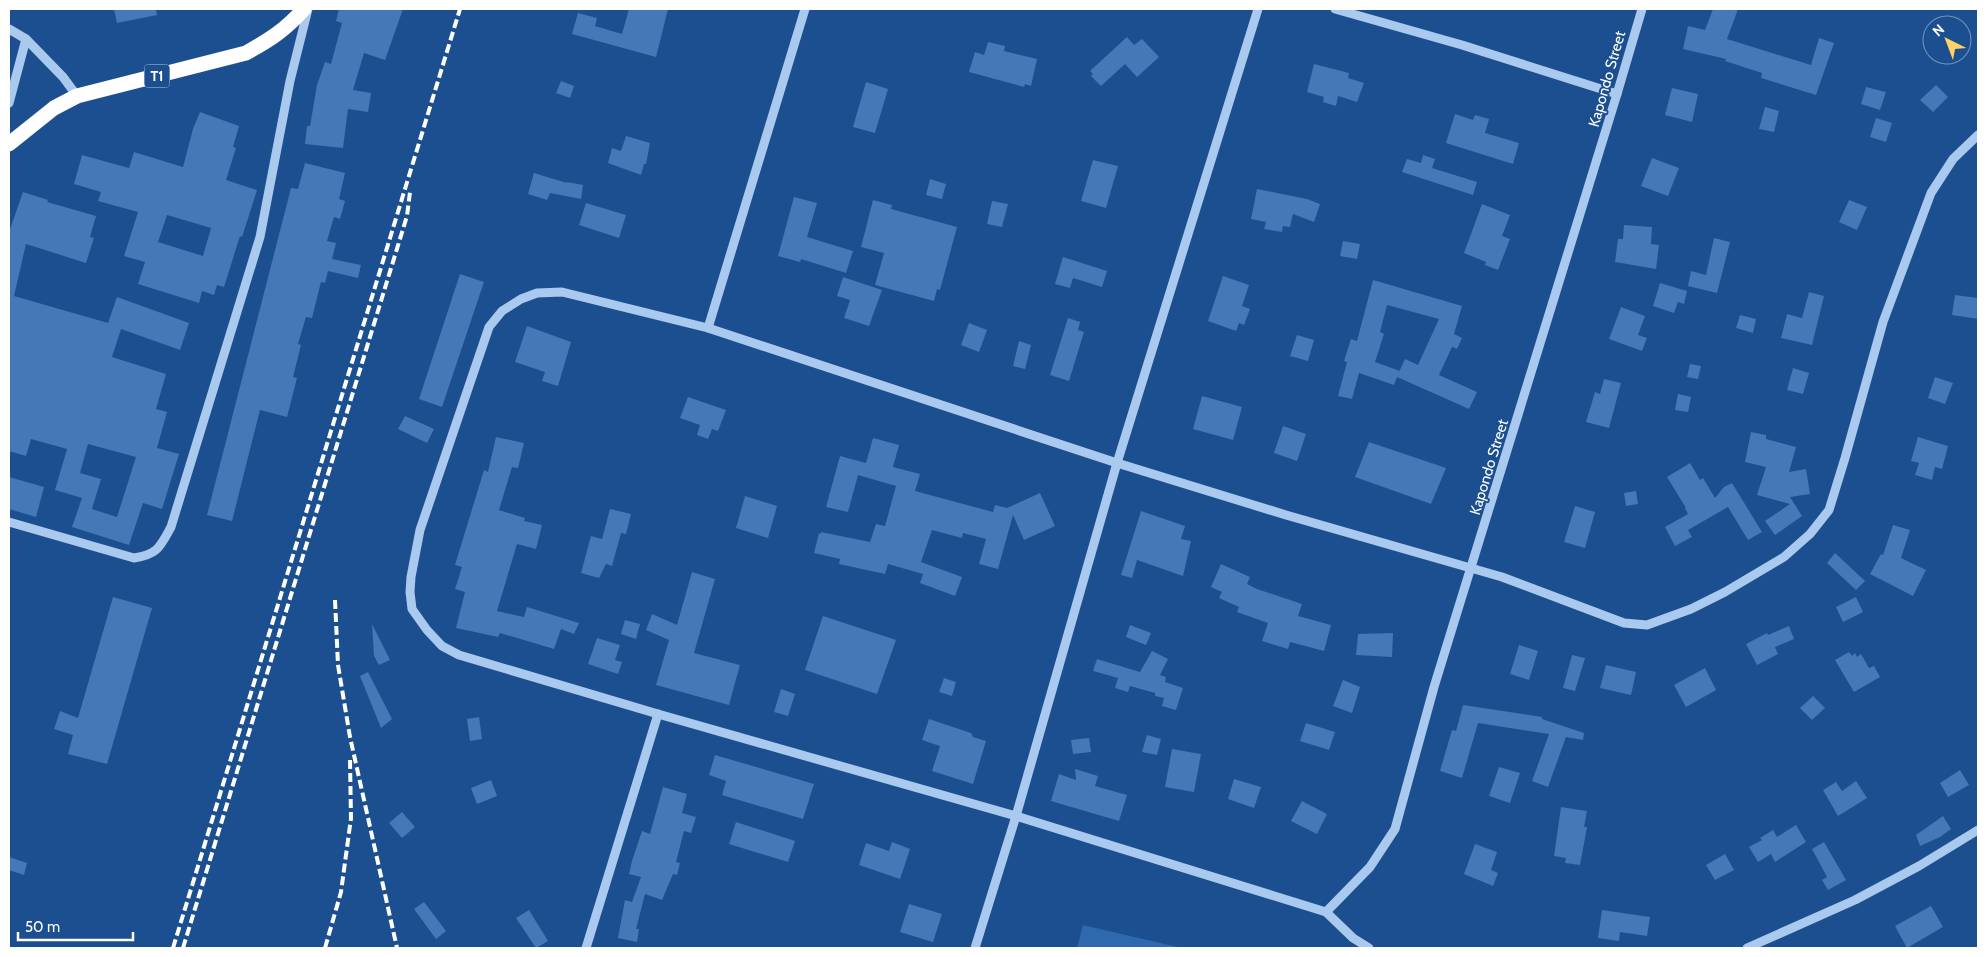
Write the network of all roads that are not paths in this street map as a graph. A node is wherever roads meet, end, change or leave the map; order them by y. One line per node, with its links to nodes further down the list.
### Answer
1 (306, 9): 9 (highway, T1); 15 (street)
2 (805, 9): 13 (street)
3 (1258, 9): 14 (street)
4 (1335, 9): 8 (street)
5 (1642, 9): 8 (street, Kapondo Street)
6 (9, 29): 7 (street)
7 (26, 39): 9 (street); 10 (street)
8 (1617, 94): 16 (street, Kapondo Street)
9 (77, 96): 12 (highway, T1)
10 (9, 103)
11 (1978, 135): 16 (street)
12 (9, 144)
13 (708, 328): 14 (street); 17 (street)
14 (1117, 463): 16 (street); 18 (street)
15 (9, 522)
16 (1472, 568): 20 (street, Kapondo Street)
17 (658, 714): 18 (street); 21 (street)
18 (1016, 816): 20 (street); 22 (street)
19 (1978, 830): 24 (street)
20 (1326, 912): 23 (street)
21 (586, 948)
22 (975, 948)
23 (1369, 948)
24 (1747, 948)

